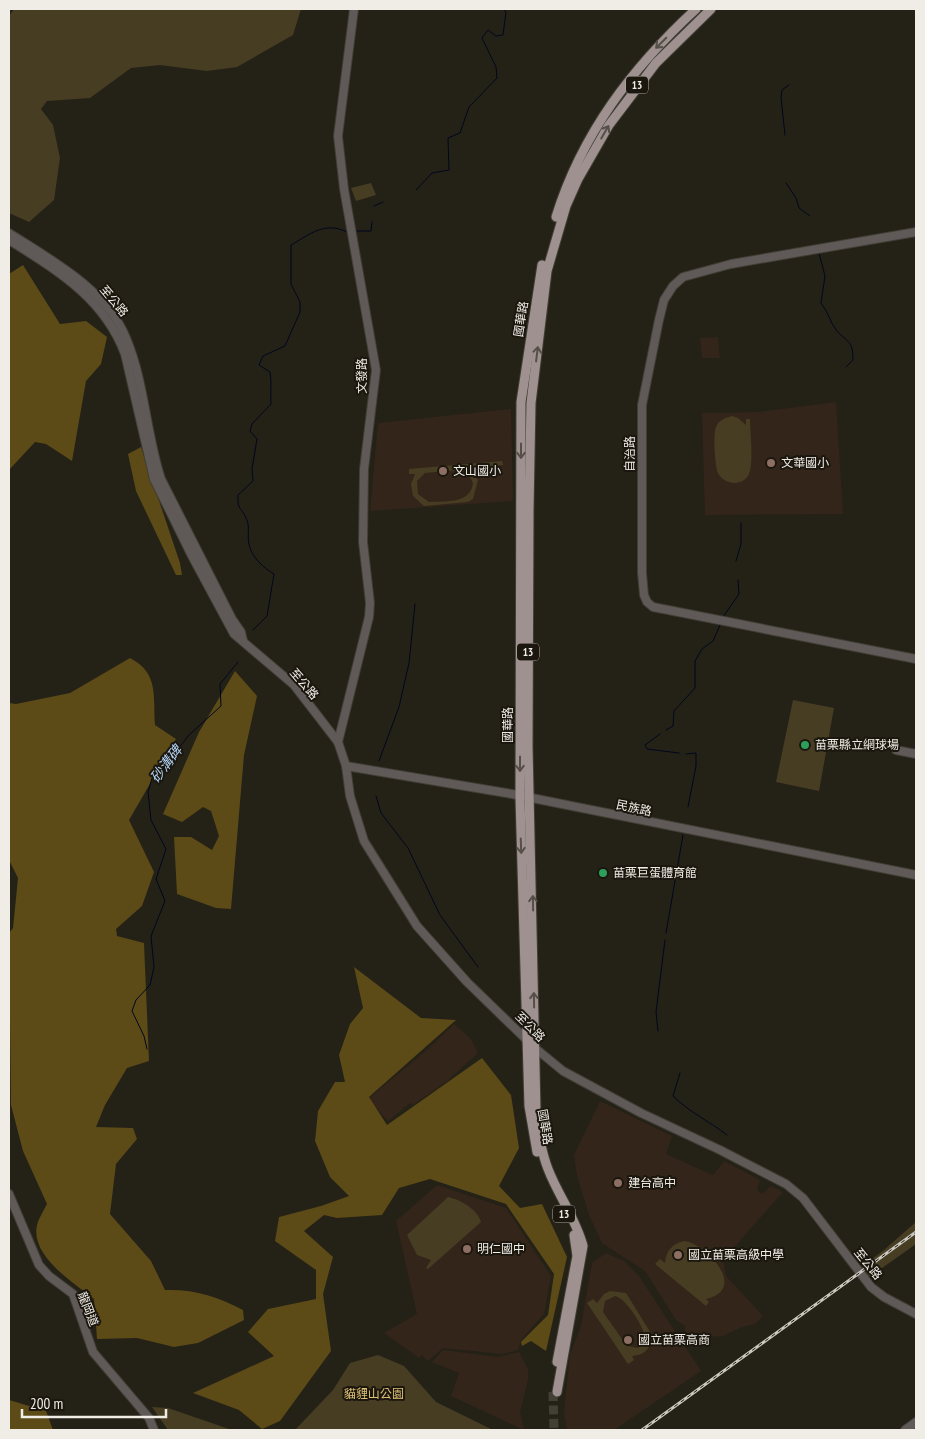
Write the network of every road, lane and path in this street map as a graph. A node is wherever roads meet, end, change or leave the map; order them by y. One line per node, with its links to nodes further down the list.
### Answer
1 (354, 9): 10 (street, 文發路)
2 (696, 9): 4 (main road, 國華路 / 13, one-way to 4)
3 (711, 9): 4 (main road, 國華路 / 13)
4 (640, 74): 14 (main road, 國華路 / 13, one-way to 14); 15 (main road, 國華路 / 13, one-way to 4)
5 (916, 232): 9 (street, 自治路)
6 (9, 233): 8 (street, 至公路)
7 (9, 240): 8 (street, 至公路)
8 (47, 261): 10 (street, 至公路)
9 (916, 659)
10 (338, 742): 13 (street, 至公路)
11 (896, 750): 12 (street)
12 (916, 754)
13 (346, 766): 14 (street, 民族路); 17 (street, 至公路)
14 (520, 798): 15 (street, 民族路); 17 (main road, 國華路 / 13, one-way to 17)
15 (531, 800): 16 (street, 民族路); 18 (main road, 國華路 / 13, one-way to 15)
16 (916, 875)
17 (526, 1038): 18 (street, 至公路); 19 (main road, 國華路 / 13)
18 (534, 1048): 19 (main road, 國華路 / 13); 21 (street, 至公路)
19 (546, 1171): 22 (main road, 國華路 / 13)
20 (9, 1194): 24 (street, 龍岡道)
21 (916, 1314)
22 (555, 1392)
23 (916, 1422): 25 (street)
24 (154, 1430)
25 (905, 1430)

